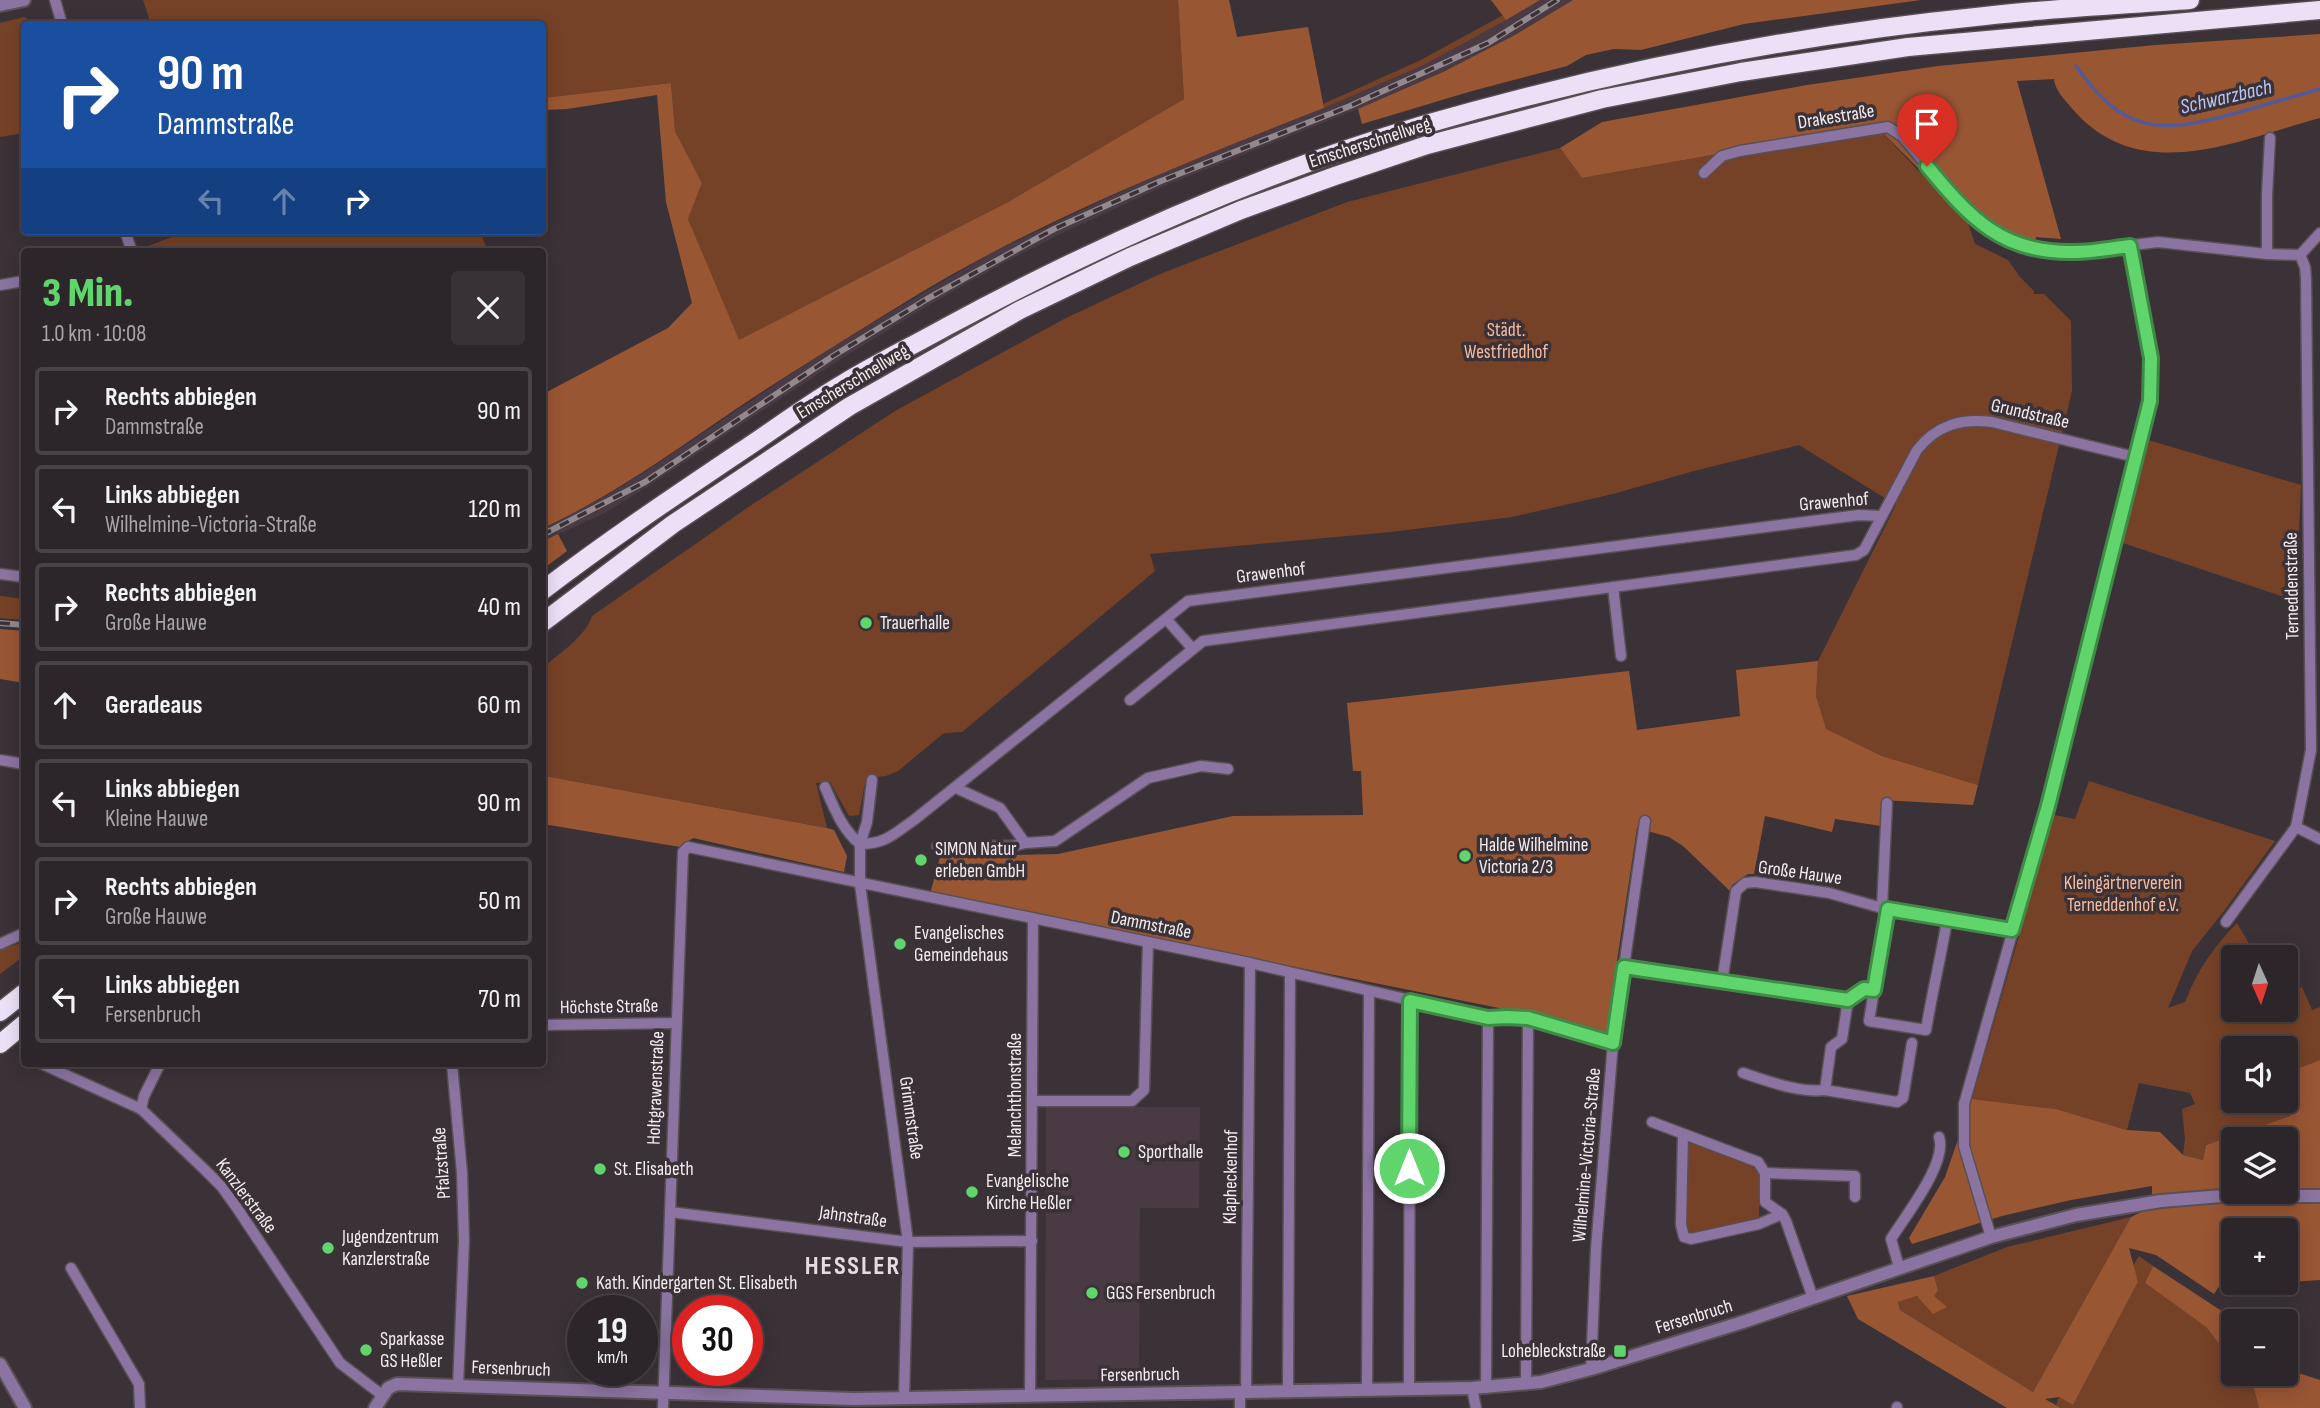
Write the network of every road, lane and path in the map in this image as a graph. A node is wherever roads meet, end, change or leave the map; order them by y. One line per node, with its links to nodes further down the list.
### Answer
1 (24, 0): 5 (street)
2 (55, 0): 8 (street)
3 (2063, 0): 7 (highway)
4 (2190, 0): 7 (highway, Emscherschnellweg)
5 (0, 5)
6 (2320, 10): 23 (highway, Emscherschnellweg)
7 (1986, 15): 22 (highway, Emscherschnellweg)
8 (61, 21)
9 (2270, 138): 13 (street)
10 (1704, 173): 12 (street, Drakestraße)
11 (2320, 233): 14 (street)
12 (2130, 246): 13 (street, Drakestraße); 17 (street)
13 (2267, 254): 14 (street, Drakestraße)
14 (2301, 255): 36 (street, Terneddenstraße)
15 (21, 282): 16 (street)
16 (0, 285)
17 (2134, 457): 18 (street, Grundstraße); 47 (street)
18 (1881, 516): 21 (street, Grawenhof); 24 (street, Grawenhof)
19 (0, 574): 20 (street)
20 (21, 577)
21 (1613, 587): 25 (street, Grawenhof); 26 (street)
22 (546, 588)
23 (546, 620)
24 (1167, 620): 25 (street); 33 (street, Grawenhof)
25 (1192, 648): 27 (street, Grawenhof)
26 (1621, 656)
27 (1129, 700)
28 (0, 760): 29 (street)
29 (21, 764)
30 (1228, 769): 38 (street)
31 (872, 780): 39 (street, Grimmstraße)
32 (825, 787): 39 (street)
33 (956, 788): 38 (street); 39 (street, Grawenhof)
34 (1887, 803): 43 (street)
35 (1645, 821): 52 (street, Wilhelmine-Victoria-Straße)
36 (2296, 827): 37 (street); 46 (street, Terneddenstraße)
37 (2320, 839)
38 (1025, 843): 40 (street)
39 (860, 844): 42 (street, Grimmstraße)
40 (937, 846)
41 (683, 852): 42 (street, Dammstraße); 63 (street, Holtgrawenstraße)
42 (860, 884): 44 (street, Dammstraße); 86 (street, Grimmstraße)
43 (1885, 908): 45 (street, Große Hauwe); 54 (street, Große Hauwe); 55 (street)
44 (1033, 919): 49 (street, Dammstraße); 74 (street, Melanchthonstraße)
45 (1947, 919): 47 (street, Große Hauwe); 55 (street)
46 (2226, 922)
47 (2012, 930): 84 (street)
48 (21, 934): 50 (street)
49 (1148, 943): 51 (street, Dammstraße); 74 (street)
50 (0, 944)
51 (1250, 963): 53 (street, Dammstraße); 97 (street, Klapheckenhof)
52 (1624, 967): 54 (street); 66 (street, Wilhelmine-Victoria-Straße)
53 (1290, 972): 56 (street, Dammstraße); 98 (street)
54 (1722, 982): 58 (street)
55 (1874, 990): 58 (street)
56 (1369, 992): 59 (street, Dammstraße); 95 (street)
57 (21, 995): 60 (highway)
58 (1848, 1000): 73 (street)
59 (1410, 1001): 61 (street, Dammstraße); 96 (street)
60 (0, 1012)
61 (1488, 1018): 62 (street, Dammstraße); 94 (street)
62 (1528, 1018): 66 (street, Dammstraße); 92 (street)
63 (676, 1023): 64 (street, Höchste Straße); 82 (street, Holtgrawenstraße)
64 (546, 1025)
65 (21, 1026): 68 (highway)
66 (1613, 1043): 91 (street, Wilhelmine-Victoria-Straße)
67 (1912, 1043): 73 (street)
68 (0, 1044)
69 (49, 1067): 75 (street, Kanzlerstraße)
70 (158, 1067): 75 (street)
71 (452, 1067): 93 (street, Pfalzstraße)
72 (1743, 1073): 73 (street)
73 (1825, 1090)
74 (1032, 1101): 85 (street, Melanchthonstraße)
75 (141, 1109): 100 (street, Kanzlerstraße)
76 (1653, 1122): 77 (street)
77 (1684, 1134): 79 (street); 83 (street)
78 (1938, 1137): 87 (street)
79 (1765, 1173): 80 (street); 83 (street)
80 (1855, 1196)
81 (2320, 1198): 84 (street, Fersenbruch)
82 (670, 1212): 86 (street, Jahnstraße); 99 (street, Holtgrawenstraße)
83 (1782, 1214): 89 (street)
84 (1991, 1237): 87 (street, Fersenbruch)
85 (1032, 1241): 86 (street, Jahnstraße); 101 (street, Melanchthonstraße)
86 (908, 1242): 102 (street, Grimmstraße)
87 (1899, 1267): 89 (street, Fersenbruch)
88 (71, 1268): 105 (street)
89 (1813, 1298): 91 (street, Fersenbruch)
90 (0, 1364): 104 (street)
91 (1591, 1369): 92 (street, Fersenbruch)
92 (1526, 1384): 94 (street, Fersenbruch)
93 (458, 1387): 99 (street, Fersenbruch); 100 (street, Fersenbruch)
94 (1479, 1388): 96 (street, Fersenbruch); 109 (street)
95 (1367, 1390): 96 (street, Fersenbruch); 98 (street, Fersenbruch)
96 (1409, 1390)
97 (1243, 1391): 98 (street, Fersenbruch); 101 (street, Fersenbruch); 108 (street, Klapheckenhof)
98 (1288, 1391)
99 (662, 1394): 102 (street, Fersenbruch); 107 (street, Holtgrawenstraße)
100 (382, 1395): 106 (street)
101 (1030, 1396): 103 (street, Fersenbruch)
102 (904, 1399): 103 (street, Fersenbruch)
103 (920, 1403)
104 (25, 1408)
105 (140, 1408)
106 (375, 1408)
107 (663, 1408)
108 (1240, 1408)
109 (1476, 1408)

